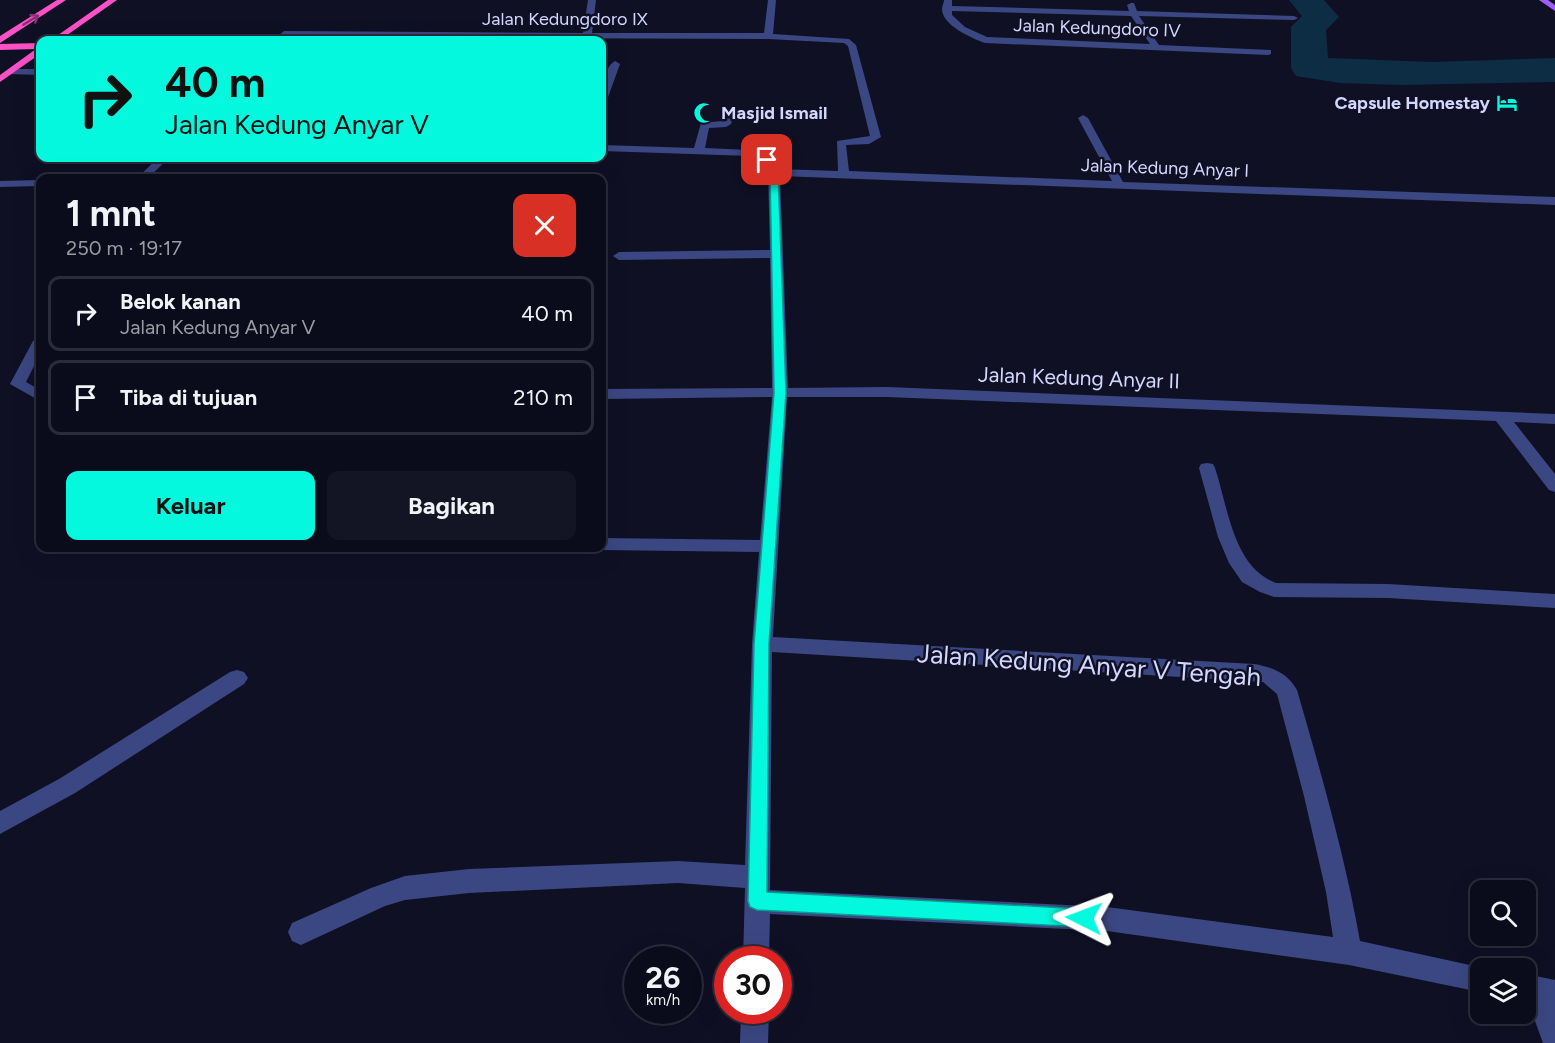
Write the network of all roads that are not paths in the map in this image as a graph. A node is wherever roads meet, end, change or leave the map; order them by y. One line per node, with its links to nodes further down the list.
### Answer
1 (62, 0): 14 (highway, one-way to 1)
2 (113, 0): 11 (highway)
3 (592, 0): 12 (street)
4 (772, 0): 13 (street)
5 (1130, 0): 9 (street)
6 (1543, 0): 8 (main road)
7 (947, 4): 9 (street); 16 (street, Jalan Kedungdoro IV)
8 (1555, 9)
9 (1132, 12): 10 (street); 16 (street)
10 (1294, 18)
11 (61, 36)
12 (587, 36): 13 (street, Jalan Kedungdoro IX)
13 (768, 36): 34 (street, Jalan Kedungdoro IX)
14 (0, 40)
15 (0, 46): 17 (highway)
16 (1156, 47): 20 (street, Jalan Kedungdoro IV)
17 (36, 50)
18 (36, 50): 21 (highway)
19 (36, 52): 23 (highway)
20 (1268, 52)
21 (0, 54)
22 (615, 64): 26 (street)
23 (11, 72): 24 (street); 25 (highway)
24 (36, 72)
25 (0, 79)
26 (606, 89)
27 (730, 112): 30 (street)
28 (1083, 118): 37 (street)
29 (606, 148): 30 (street)
30 (699, 150): 32 (street)
31 (160, 162): 33 (street)
32 (774, 172): 34 (street, Jalan Kedung Anyar I); 39 (street)
33 (146, 174)
34 (844, 174): 37 (street, Jalan Kedung Anyar I)
35 (36, 183): 36 (street)
36 (0, 184)
37 (1119, 184): 38 (street, Jalan Kedung Anyar I)
38 (1555, 201)
39 (776, 254): 40 (street); 42 (street)
40 (619, 256)
41 (36, 349): 43 (street)
42 (780, 393): 44 (street, Jalan Kedung Anyar II); 45 (street, Jalan Kedung Anyar II); 50 (street)
43 (36, 394)
44 (606, 394)
45 (1502, 418): 46 (street, Jalan Kedung Anyar II); 48 (street)
46 (1555, 419)
47 (1207, 468): 51 (street)
48 (1555, 486)
49 (606, 544): 50 (street)
50 (769, 546): 52 (street)
51 (1555, 601)
52 (762, 644): 55 (street); 58 (street, Jalan Kedung Anyar V Tengah)
53 (237, 678): 54 (street)
54 (0, 823)
55 (757, 889): 56 (street); 57 (street); 58 (street)
56 (301, 932)
57 (756, 946)
58 (1349, 952): 59 (street)
59 (1470, 977)
60 (1540, 991): 62 (street)
61 (754, 1024): 63 (street)
62 (1555, 1037)
63 (754, 1043)

